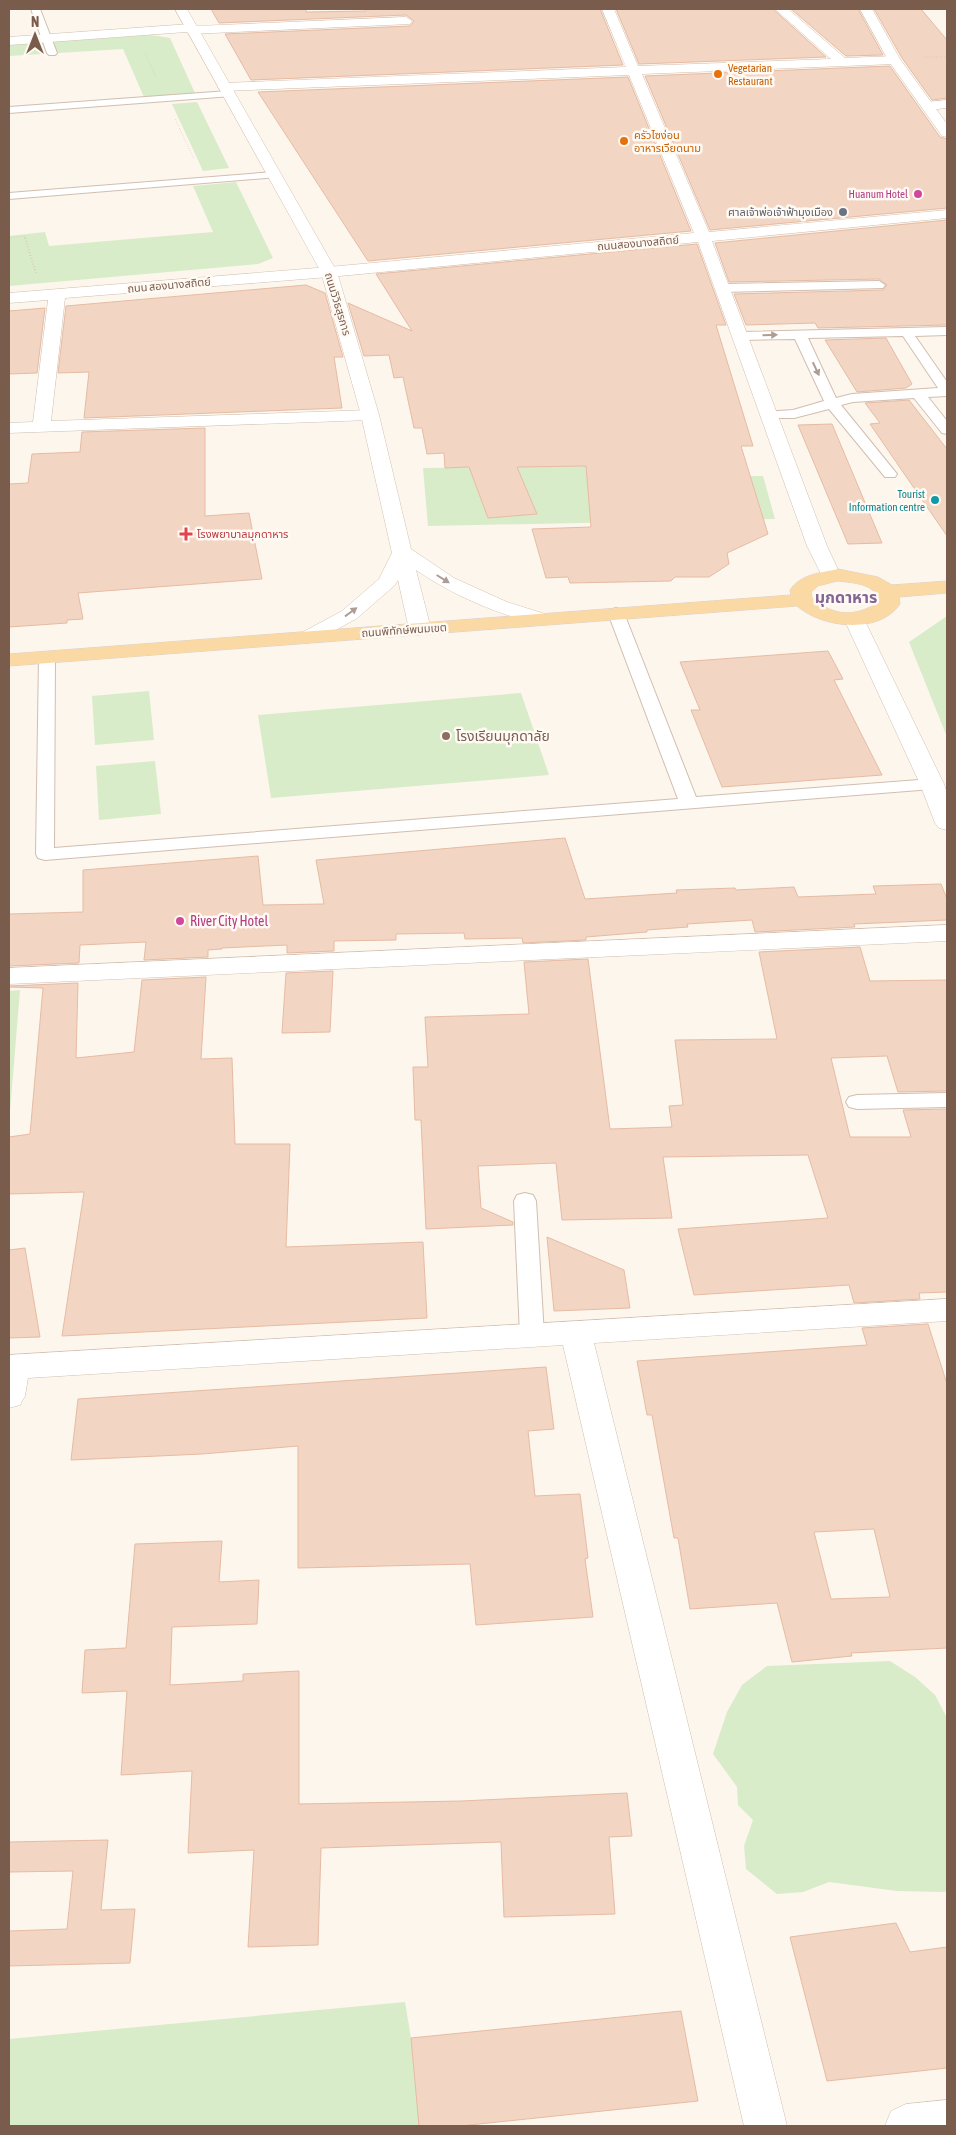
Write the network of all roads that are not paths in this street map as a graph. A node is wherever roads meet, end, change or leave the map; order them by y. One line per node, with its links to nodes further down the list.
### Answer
1 (35, 9): 8 (lane)
2 (180, 9): 7 (street, ถนนวิวิธสุรการ)
3 (608, 9): 13 (street)
4 (781, 9): 12 (street)
5 (866, 9): 11 (street)
6 (406, 21): 7 (street)
7 (190, 29): 8 (street); 14 (street, ถนนวิวิธสุรการ)
8 (46, 38): 9 (street); 10 (lane)
9 (9, 41)
10 (52, 53)
11 (894, 60): 12 (street); 16 (street)
12 (843, 63): 13 (street)
13 (635, 71): 14 (street); 22 (street)
14 (226, 91): 17 (lane); 19 (street, ถนนวิวิธสุรการ)
15 (947, 104): 16 (street)
16 (927, 106): 18 (street)
17 (9, 110)
18 (947, 133)
19 (274, 175): 20 (lane); 23 (street, ถนนวิวิธสุรการ)
20 (9, 196)
21 (947, 214): 22 (street, ถนนสองนางสถิตย์)
22 (704, 236): 23 (street, ถนนสองนางสถิตย์); 25 (street)
23 (329, 272): 26 (street, ถนน สองนางสถิตย์); 34 (street, ถนนวิวิธสุรการ)
24 (879, 285): 25 (lane)
25 (722, 288): 31 (street)
26 (57, 294): 27 (street, ถนน สองนางสถิตย์); 36 (street)
27 (9, 298)
28 (947, 331): 29 (lane)
29 (907, 333): 30 (lane); 32 (lane)
30 (800, 335): 31 (lane, one-way to 30); 33 (lane, one-way to 33)
31 (740, 336): 35 (street)
32 (918, 394): 33 (lane); 38 (lane)
33 (832, 403): 35 (lane); 39 (lane)
34 (370, 415): 36 (street); 40 (street, ถนนวิวิธสุรการ)
35 (769, 415): 41 (street)
36 (41, 427): 37 (street)
37 (9, 428)
38 (947, 430)
39 (890, 474)
40 (403, 552): 47 (street, one-way to 47); 48 (street, ถนนวิวิธสุรการ); 49 (street, one-way to 40)
41 (831, 576): 43 (main road); 44 (main road)
42 (947, 587): 43 (main road)
43 (887, 592): 46 (main road)
44 (800, 600): 45 (main road, ถนนพิทักษ์พนมเขต); 46 (main road)
45 (616, 613): 47 (main road, ถนนพิทักษ์พนมเขต); 53 (lane)
46 (854, 618): 52 (street)
47 (540, 619): 48 (main road, ถนนพิทักษ์พนมเขต)
48 (420, 629): 49 (main road, ถนนพิทักษ์พนมเขต)
49 (308, 636): 50 (main road, ถนนพิทักษ์พนมเขต)
50 (47, 657): 51 (main road, ถนนพิทักษ์พนมเขต); 53 (lane)
51 (9, 660)
52 (932, 784): 53 (lane); 54 (street)
53 (690, 803)
54 (947, 823)
55 (947, 933): 56 (street)
56 (9, 976)
57 (947, 1100): 58 (lane)
58 (857, 1102)
59 (525, 1202): 62 (lane)
60 (947, 1310): 61 (street)
61 (576, 1332): 62 (street); 65 (street)
62 (532, 1335): 63 (street)
63 (10, 1377)
64 (947, 2121): 66 (street)
65 (766, 2126)
66 (906, 2126)

